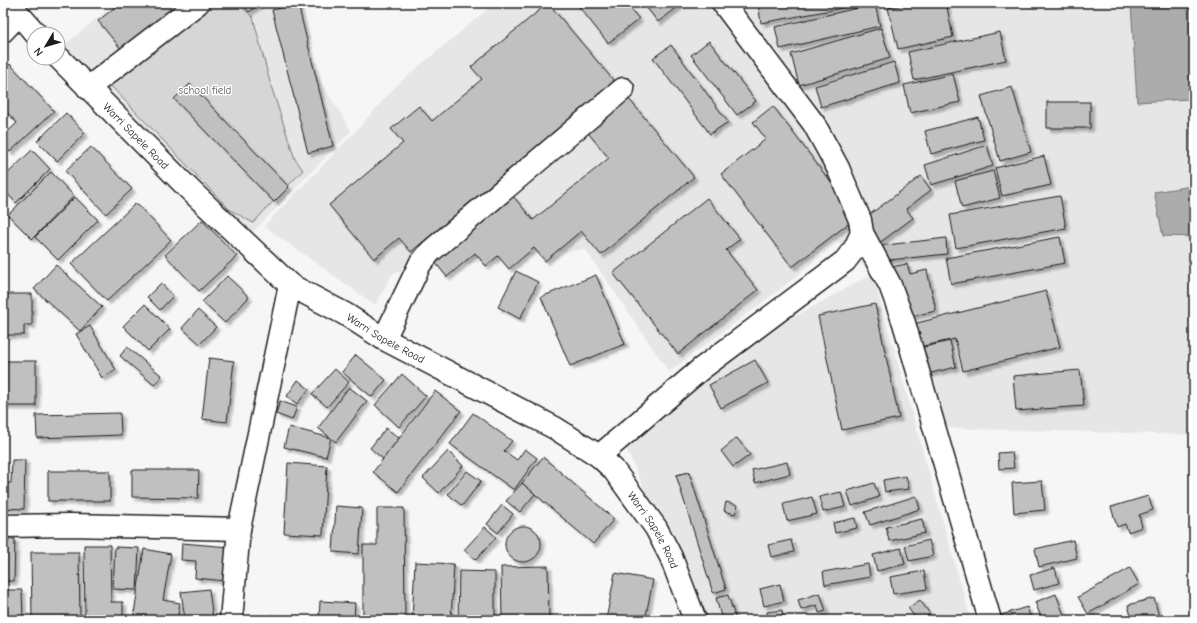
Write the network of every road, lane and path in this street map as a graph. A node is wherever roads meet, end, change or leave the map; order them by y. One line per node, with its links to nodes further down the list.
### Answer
1 (198, 3): 7 (street)
2 (723, 3): 9 (street)
3 (14, 9): 4 (street); 5 (street)
4 (29, 26)
5 (3, 31)
6 (66, 65): 7 (street, Warri Sapele Road)
7 (88, 88): 10 (street, Warri Sapele Road)
8 (623, 89): 11 (street)
9 (862, 233): 12 (street); 17 (street)
10 (290, 285): 11 (street, Warri Sapele Road); 14 (street)
11 (384, 338): 12 (street, Warri Sapele Road)
12 (599, 456): 16 (street, Warri Sapele Road)
13 (3, 526): 14 (street)
14 (239, 529): 15 (street)
15 (231, 620)
16 (695, 620)
17 (990, 620)

